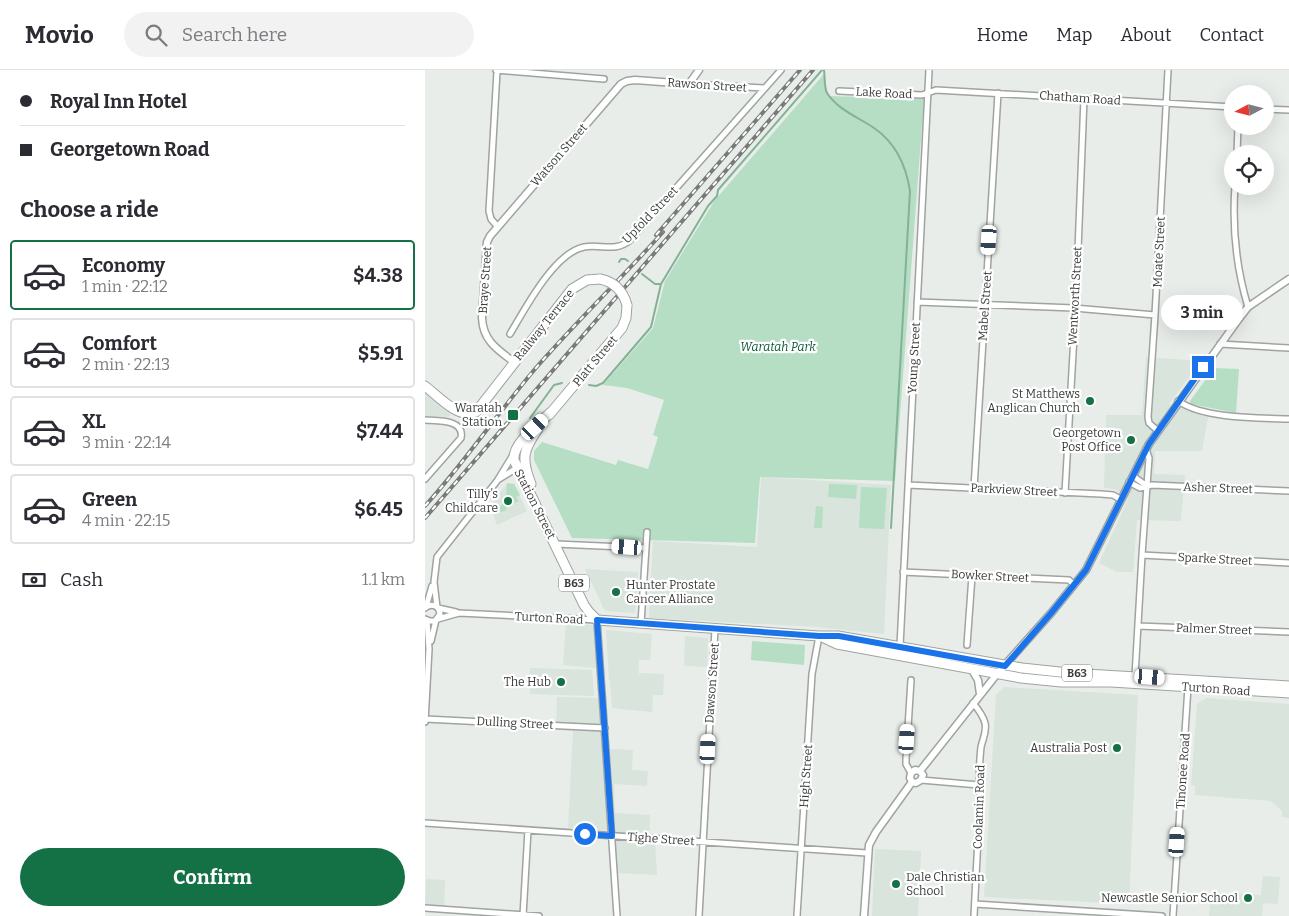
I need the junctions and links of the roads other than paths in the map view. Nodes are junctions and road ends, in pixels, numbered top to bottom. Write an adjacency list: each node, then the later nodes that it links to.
1 (496, 70): 7 (street); 20 (street)
2 (600, 70): 7 (street)
3 (699, 70): 9 (street)
4 (781, 70): 10 (street, Upfold Street)
5 (929, 70): 12 (street, Young Street)
6 (1168, 70): 15 (street, Moate Street)
7 (507, 71)
8 (621, 84): 9 (street, Rawson Street); 20 (street, Watson Street)
9 (689, 84): 10 (street, Rawson Street)
10 (765, 88): 28 (street, Upfold Street)
11 (839, 91): 12 (street, Lake Road)
12 (928, 93): 13 (street, Chatham Road); 22 (street, Young Street)
13 (998, 93): 14 (street, Chatham Road); 23 (street, Mabel Street)
14 (1083, 98): 15 (street, Chatham Road); 26 (street, Wentworth Street)
15 (1166, 103): 16 (street, Chatham Road); 27 (street, Moate Street)
16 (1224, 106)
17 (1274, 109): 18 (street)
18 (1289, 110)
19 (1235, 195): 25 (street)
20 (498, 226): 31 (street, Braye Street)
21 (1289, 279): 25 (street)
22 (917, 302): 23 (street); 45 (street, Young Street)
23 (985, 304): 26 (street); 47 (street, Mabel Street)
24 (627, 305): 31 (main road, Railway Terrace / B63, bridge); 37 (main road, Platt Street / B63)
25 (1248, 307): 29 (street)
26 (1075, 308): 27 (street); 49 (street, Wentworth Street)
27 (1155, 315): 36 (street, Moate Street)
28 (510, 334)
29 (1220, 344): 30 (street); 33 (street)
30 (1289, 348)
31 (514, 362): 32 (main road, Railway Terrace / B63)
32 (425, 386)
33 (1178, 401): 34 (street); 36 (street)
34 (1289, 419)
35 (425, 420): 42 (street)
36 (1157, 431): 38 (street)
37 (528, 440): 39 (main road, Station Street / B63); 40 (main road); 52 (main road, Station Street / B63)
38 (1146, 449): 41 (street); 46 (street)
39 (513, 455): 40 (main road, Station Street / B63); 43 (street)
40 (517, 468): 43 (street); 52 (main road, Station Street / B63)
41 (1133, 476): 44 (street); 46 (street)
42 (425, 479)
43 (497, 481): 58 (street)
44 (1129, 482): 46 (street); 50 (street)
45 (908, 485): 47 (street, Parkview Street); 56 (street, Young Street)
46 (1147, 486): 48 (street, Asher Street); 54 (street)
47 (974, 488): 49 (street, Parkview Street)
48 (1289, 491)
49 (1065, 493): 50 (street, Parkview Street)
50 (1120, 499): 59 (street)
51 (647, 532): 53 (street)
52 (556, 544): 53 (street); 65 (main road, Station Street / B63)
53 (646, 548): 66 (street)
54 (1141, 555): 55 (street, Sparke Street); 67 (street)
55 (1289, 563)
56 (903, 572): 57 (street, Bowker Street); 73 (street, Young Street)
57 (972, 576): 59 (street, Bowker Street); 72 (street)
58 (434, 578): 60 (street); 61 (street)
59 (1074, 585): 75 (street)
60 (425, 608): 61 (street, Turton Road)
61 (437, 608): 62 (street, Turton Road); 64 (street)
62 (459, 613): 64 (street, Turton Road); 65 (street, Turton Road)
63 (425, 619): 64 (street, Turton Road); 69 (street)
64 (437, 619): 74 (street)
65 (597, 620): 66 (main road, Turton Road / B63); 87 (street)
66 (641, 624): 68 (main road, Turton Road / B63)
67 (1138, 626): 70 (street, Palmer Street); 78 (street)
68 (715, 629): 71 (main road, Turton Road / B63); 96 (street, Dawson Street)
69 (427, 632): 74 (street)
70 (1289, 632)
71 (819, 636): 73 (main road, Turton Road / B63); 76 (main road, Turton Road / B63); 97 (street, High Street)
72 (967, 645)
73 (900, 646): 75 (main road, Turton Road / B63)
74 (429, 649): 85 (street)
75 (1005, 666): 77 (street); 78 (main road, Turton Road / B63)
76 (972, 670): 77 (main road, Turton Road / B63); 83 (street)
77 (997, 674): 81 (main road, Turton Road / B63); 83 (street)
78 (1135, 676): 80 (main road, Turton Road / B63)
79 (911, 680): 89 (street)
80 (1289, 686)
81 (1188, 687): 82 (main road, Turton Road / B63); 109 (street, Tinonee Road)
82 (1289, 693)
83 (980, 694): 84 (street)
84 (973, 703): 88 (street); 92 (street, Coolamin Road)
85 (425, 719): 86 (street); 87 (street, Dulling Street)
86 (425, 722)
87 (605, 728): 95 (street)
88 (920, 771): 89 (street); 90 (street)
89 (911, 773): 91 (street)
90 (921, 780): 91 (street); 92 (street)
91 (912, 782): 98 (street)
92 (979, 785): 99 (street, Coolamin Road)
93 (425, 823): 94 (street, Tighe Street)
94 (528, 830): 95 (street, Tighe Street); 101 (street)
95 (612, 836): 96 (street, Tighe Street); 103 (street)
96 (702, 842): 97 (street, Tighe Street); 104 (street, Dawson Street)
97 (801, 849): 98 (street, Tighe Street); 105 (street, High Street)
98 (867, 853): 106 (street)
99 (975, 904): 107 (street, Coolamin Road); 108 (street)
100 (425, 908): 101 (street)
101 (523, 915): 102 (street)
102 (539, 916)
103 (617, 916)
104 (699, 916)
105 (797, 916)
106 (864, 916)
107 (974, 916)
108 (1161, 916)
109 (1173, 916)

